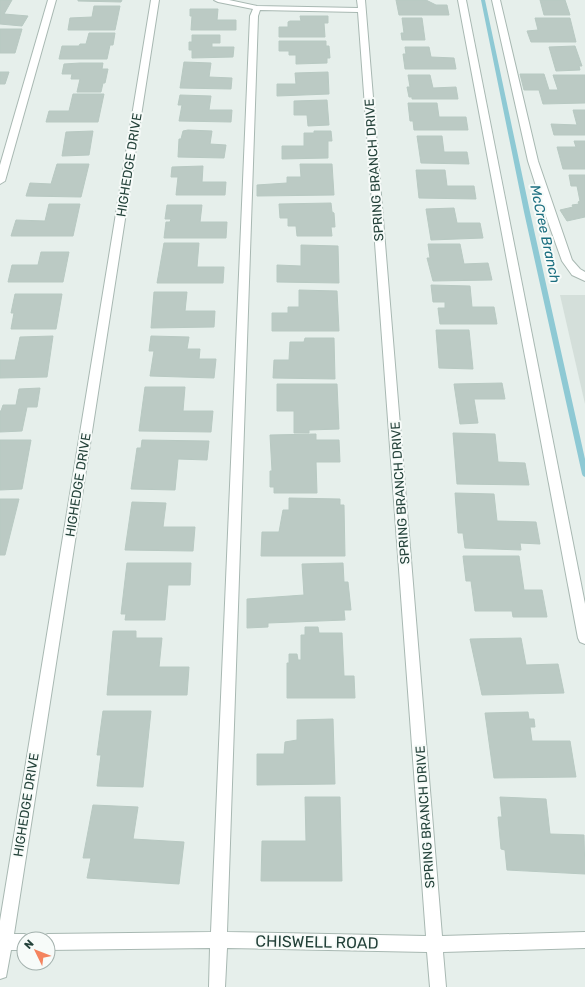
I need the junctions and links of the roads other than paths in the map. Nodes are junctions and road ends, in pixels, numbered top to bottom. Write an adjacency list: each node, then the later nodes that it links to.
1 (52, 0): 8 (street)
2 (155, 0): 13 (street, HIGHEDGE DRIVE)
3 (218, 0): 7 (street)
4 (462, 0): 10 (street)
5 (496, 0): 9 (street)
6 (361, 5): 7 (street); 16 (street, SPRING BRANCH DRIVE)
7 (257, 8): 11 (street)
8 (0, 181)
9 (585, 277)
10 (585, 638)
11 (219, 940): 15 (street, CHISWELL ROAD); 16 (street, CHISWELL ROAD); 18 (street)
12 (585, 940): 16 (street, CHISWELL ROAD)
13 (2, 942): 14 (street); 17 (street, HIGHEDGE DRIVE)
14 (16, 942)
15 (56, 942)
16 (435, 944): 19 (street, SPRING BRANCH DRIVE)
17 (0, 971)
18 (217, 987)
19 (438, 987)

